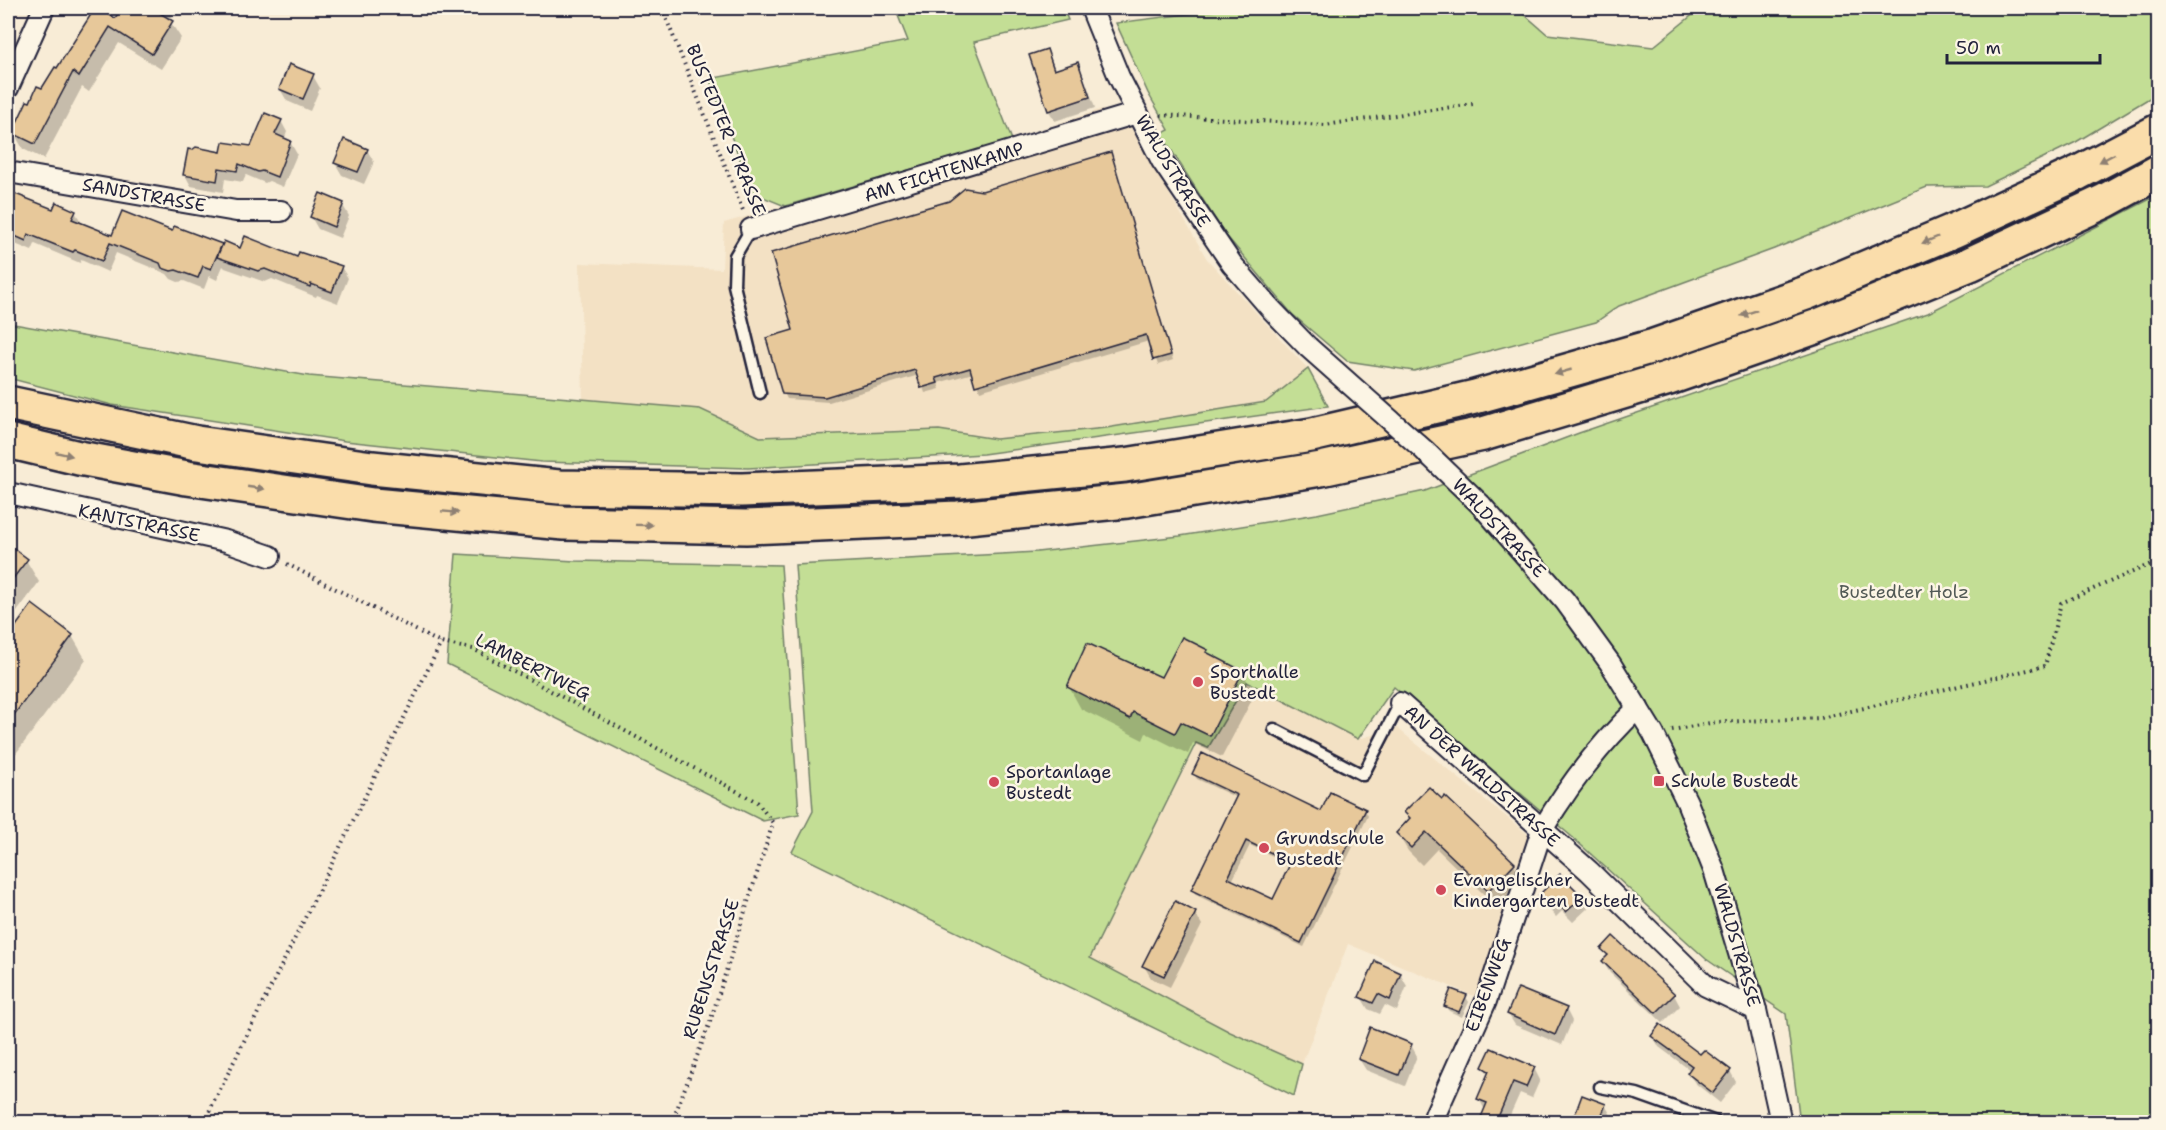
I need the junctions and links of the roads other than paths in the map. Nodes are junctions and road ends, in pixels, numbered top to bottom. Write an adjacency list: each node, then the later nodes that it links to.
1 (44, 8): 3 (street)
2 (1092, 8): 4 (street, WALDSTRASSE)
3 (8, 88)
4 (1137, 113): 9 (street, AM FICHTENKAMP); 16 (street, WALDSTRASSE, bridge)
5 (2158, 131): 11 (highway, one-way to 11)
6 (8, 172): 8 (street, SANDSTRASSE)
7 (2158, 172): 12 (highway, one-way to 7)
8 (281, 211)
9 (751, 229): 10 (lane)
10 (760, 393)
11 (8, 403)
12 (8, 441)
13 (8, 494): 14 (street, KANTSTRASSE)
14 (270, 556)
15 (1400, 703): 17 (lane); 18 (street, AN DER WALDSTRASSE)
16 (1638, 708): 18 (street, EIBENWEG); 19 (street, WALDSTRASSE)
17 (1274, 729)
18 (1542, 830): 19 (street, AN DER WALDSTRASSE); 21 (street, EIBENWEG)
19 (1756, 1010): 23 (street, WALDSTRASSE)
20 (1600, 1087): 22 (lane)
21 (1435, 1115)
22 (1716, 1122)
23 (1781, 1122)

